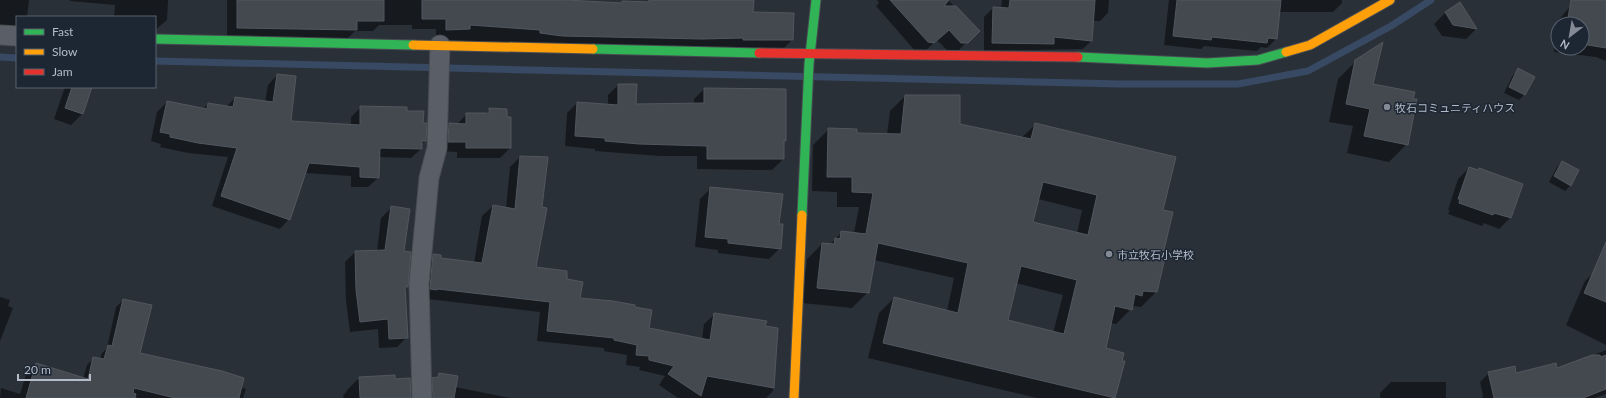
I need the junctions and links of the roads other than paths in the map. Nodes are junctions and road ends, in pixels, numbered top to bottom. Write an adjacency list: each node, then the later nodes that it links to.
1 (816, 0): 6 (street)
2 (1390, 0): 6 (street)
3 (0, 35): 4 (street)
4 (16, 36)
5 (156, 39): 7 (street)
6 (810, 54): 7 (street); 9 (street)
7 (440, 60): 8 (street)
8 (422, 398)
9 (794, 398)

